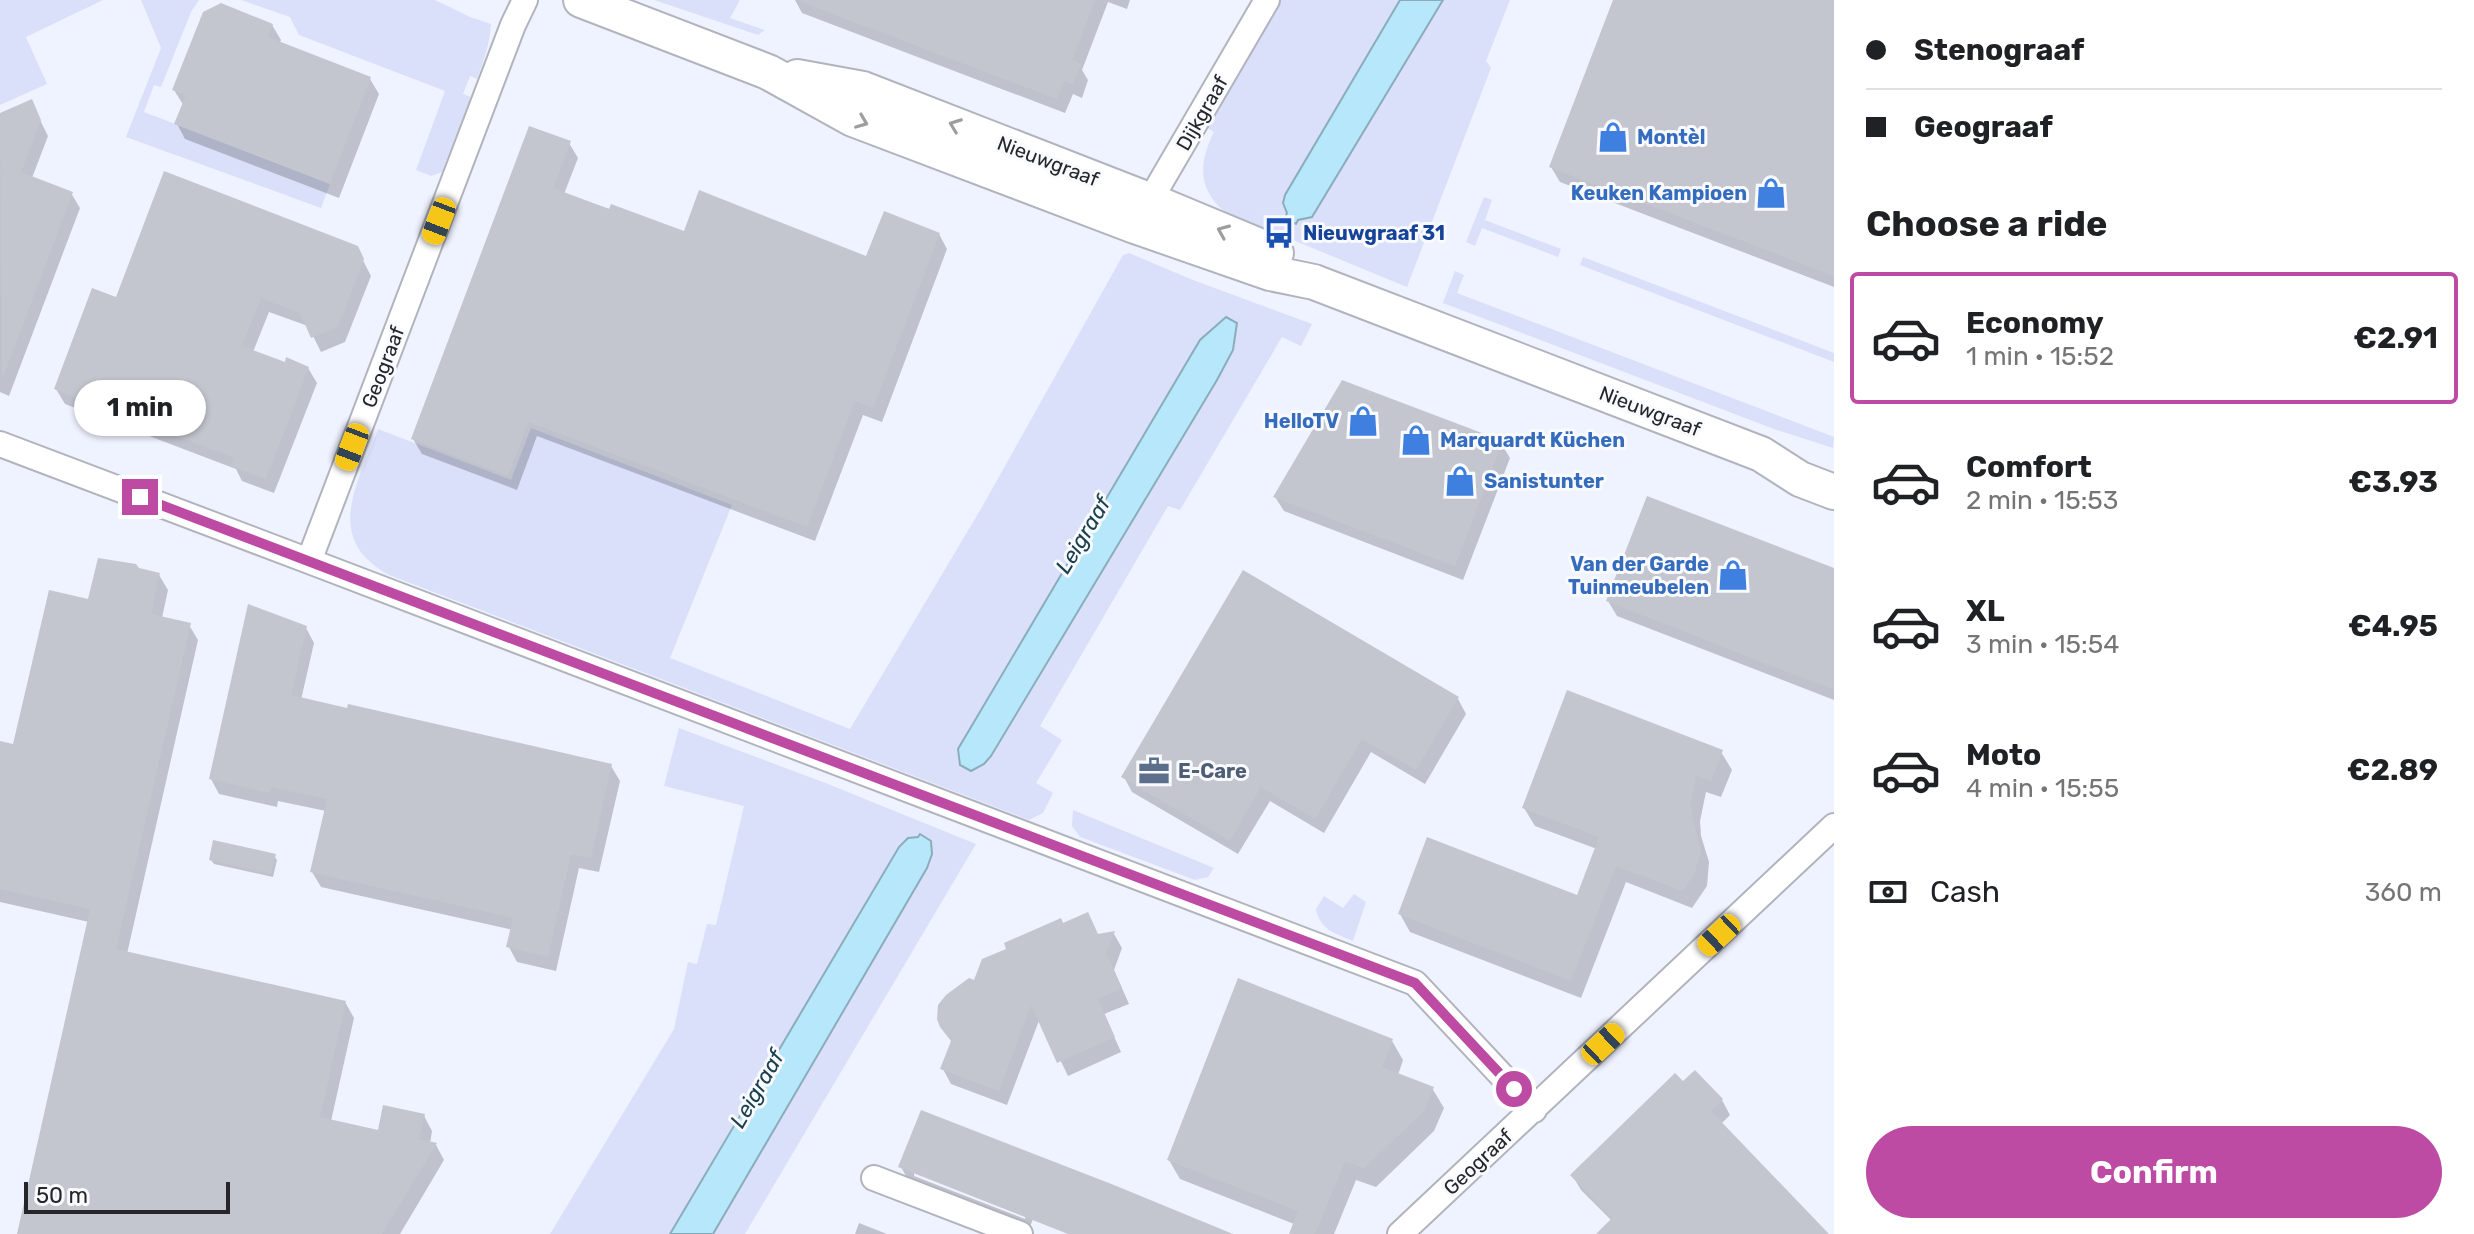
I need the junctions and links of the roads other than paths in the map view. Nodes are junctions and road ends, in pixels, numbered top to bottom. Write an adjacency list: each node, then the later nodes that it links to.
1 (525, 0): 9 (street, Geograaf)
2 (581, 0): 4 (street, Nieuwgraaf)
3 (1267, 0): 4 (street, Dijkgraaf)
4 (1143, 213): 6 (street, Nieuwgraaf)
5 (0, 444): 9 (street)
6 (1761, 454): 7 (street, Nieuwgraaf); 8 (street, Nieuwgraaf)
7 (1834, 467)
8 (1834, 492)
9 (309, 561): 11 (street)
10 (1834, 826): 11 (street, Geograaf)
11 (1534, 1110): 14 (street, Geograaf)
12 (874, 1178): 13 (street)
13 (1020, 1234)
14 (1400, 1234)

